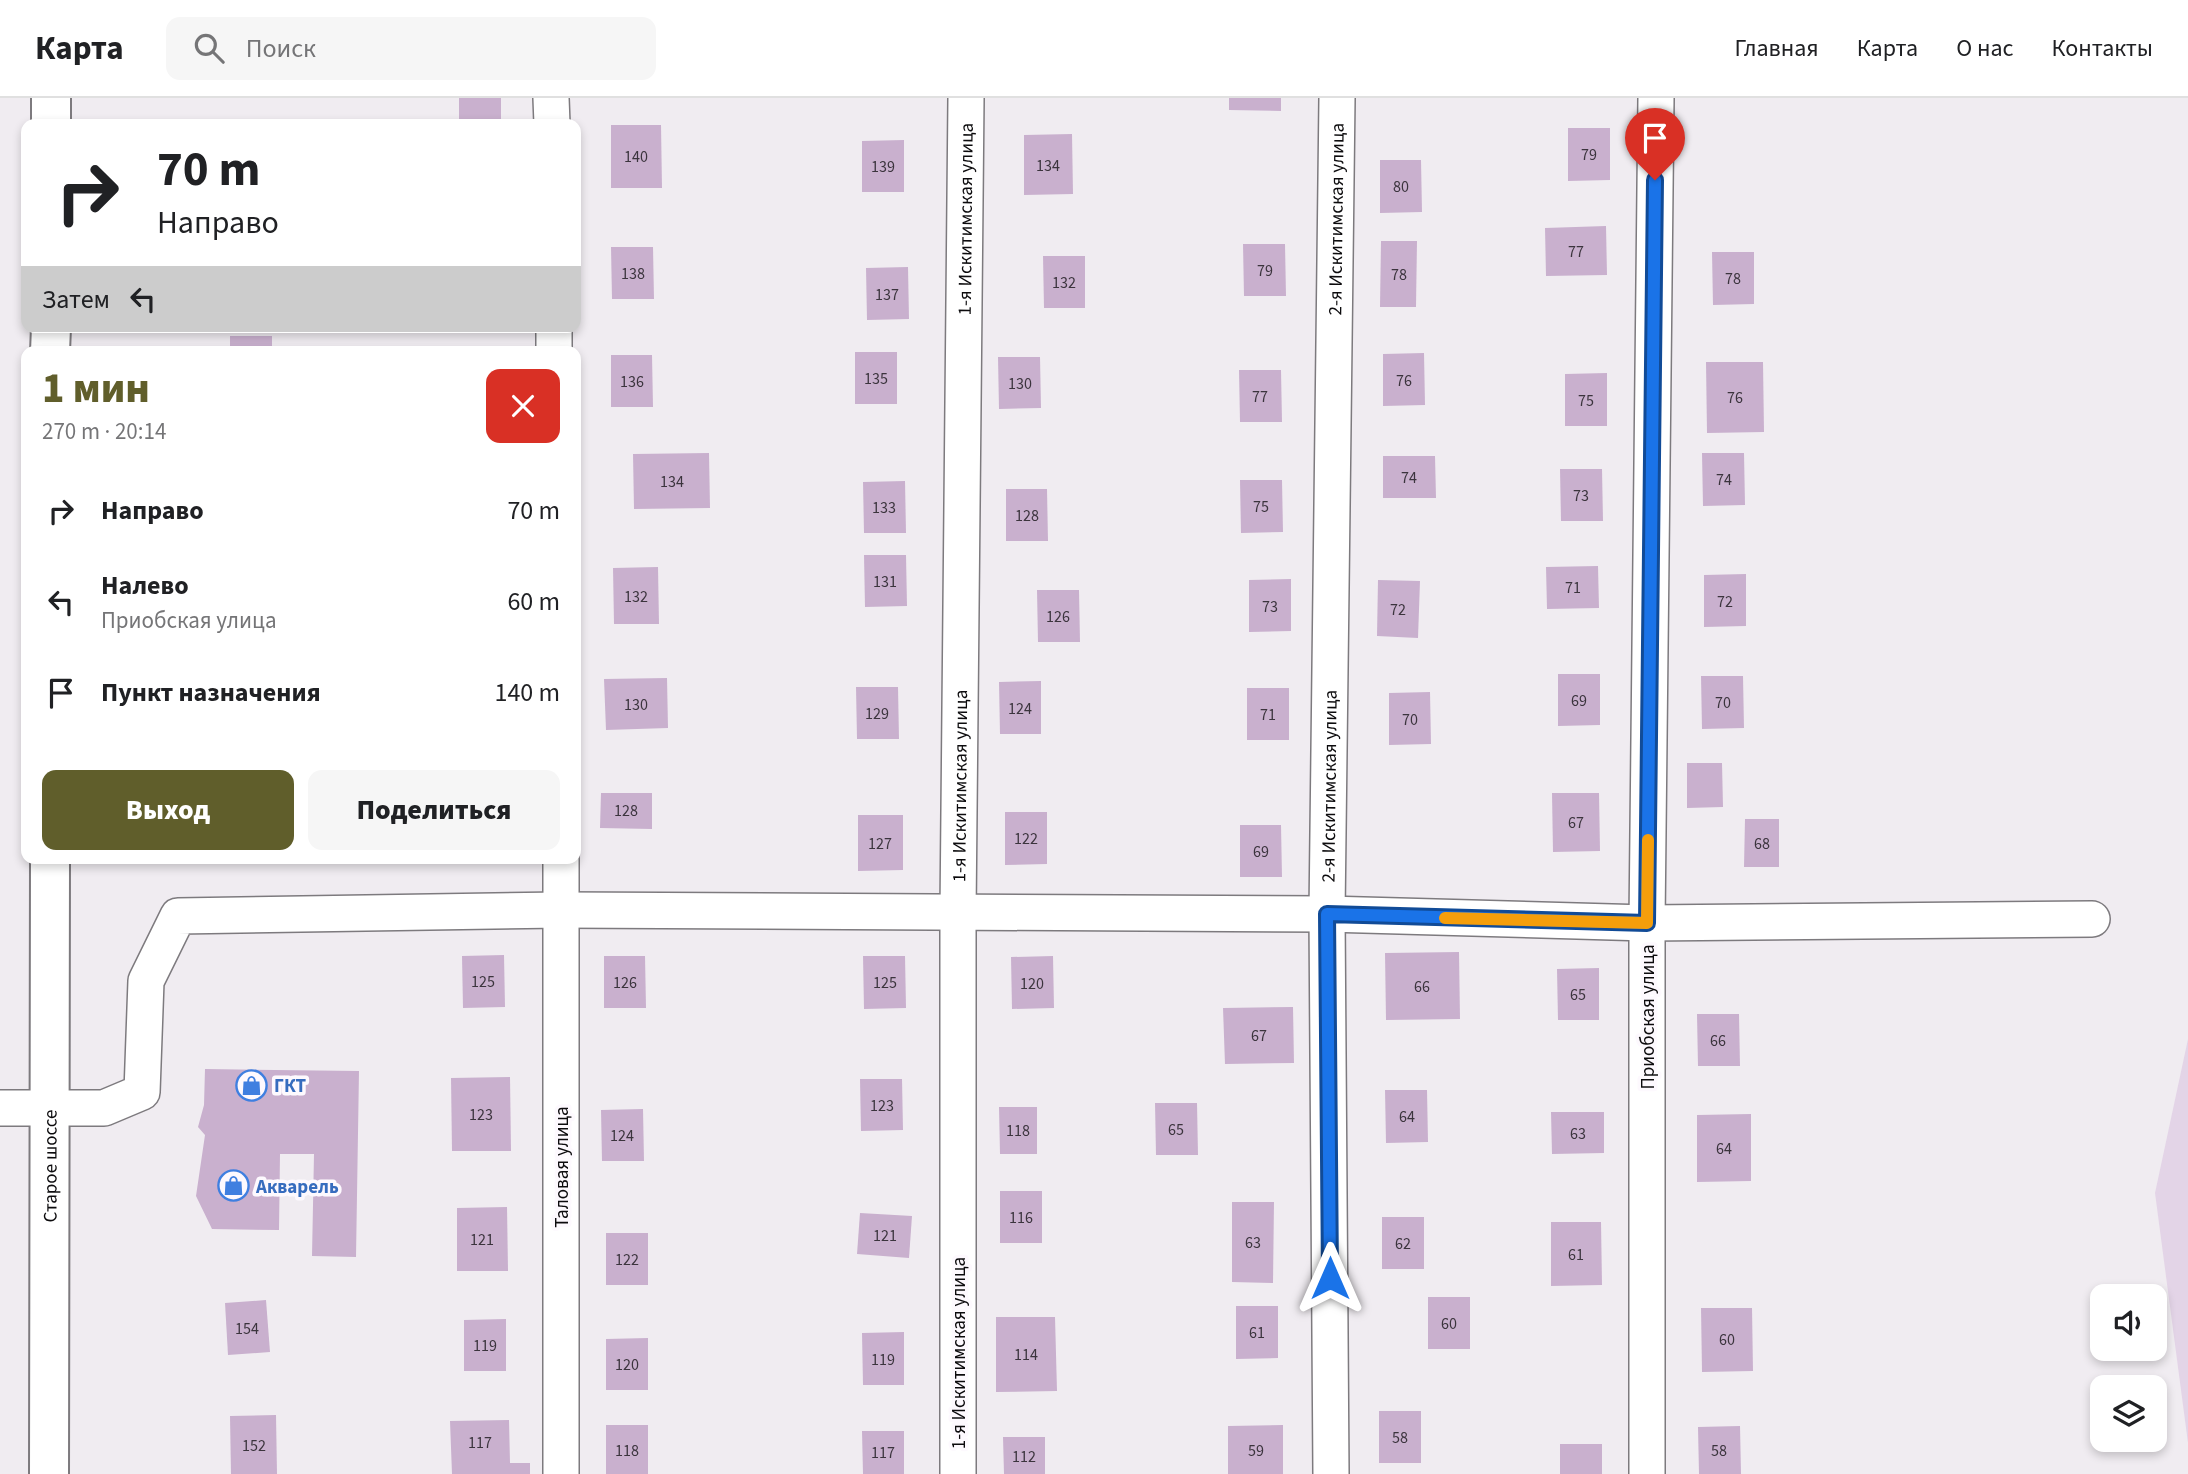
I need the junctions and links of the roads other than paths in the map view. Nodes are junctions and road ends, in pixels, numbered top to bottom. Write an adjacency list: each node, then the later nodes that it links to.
1 (51, 98): 6 (highway)
2 (551, 98): 7 (street)
3 (966, 98): 11 (street, 1-я Искитимская улица)
4 (1336, 98): 12 (street, 2-я Искитимская улица)
5 (1656, 98): 14 (street, Приобская улица)
6 (51, 119)
7 (552, 119)
8 (50, 864): 16 (highway, Старое шоссе)
9 (561, 864): 10 (street, Таловая улица)
10 (561, 910): 11 (street); 16 (street); 18 (street, Таловая улица)
11 (958, 913): 12 (street); 19 (street, 1-я Искитимская улица)
12 (1327, 914): 14 (street); 20 (street, 2-я Искитимская улица)
13 (2092, 919): 14 (street)
14 (1647, 923): 21 (street, Приобская улица)
15 (0, 1108): 16 (street)
16 (50, 1109): 17 (highway, Старое шоссе)
17 (49, 1474)
18 (561, 1474)
19 (958, 1474)
20 (1331, 1474)
21 (1647, 1474)

